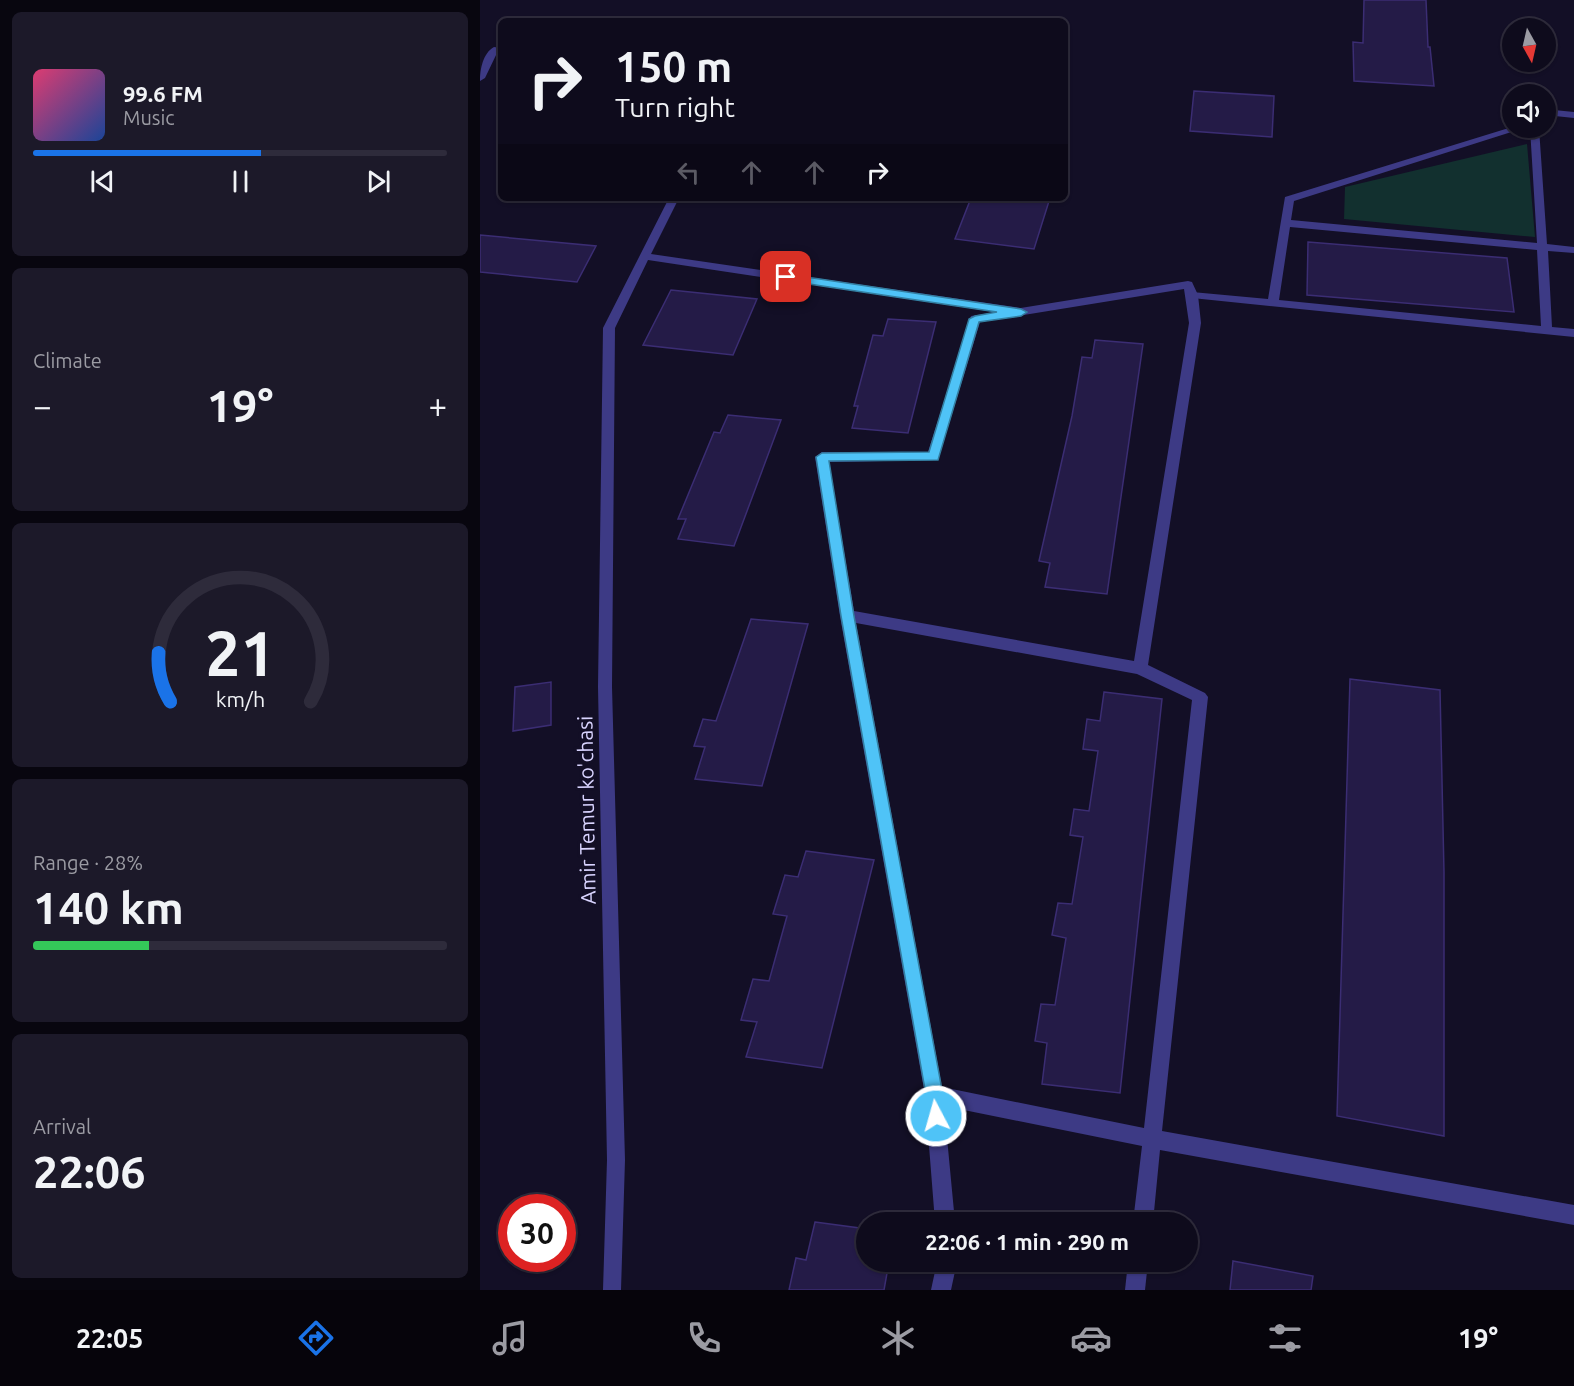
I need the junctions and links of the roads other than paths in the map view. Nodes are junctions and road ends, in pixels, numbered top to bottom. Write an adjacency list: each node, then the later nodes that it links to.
1 (498, 51): 2 (lane)
2 (480, 78)
3 (1556, 113): 4 (lane)
4 (1574, 115)
5 (1502, 133): 8 (lane)
6 (1536, 138): 9 (lane)
7 (672, 201): 11 (lane)
8 (1286, 223): 9 (lane); 13 (lane)
9 (1544, 248): 10 (lane); 15 (lane)
10 (1574, 250)
11 (645, 256): 14 (lane); 26 (lane, Amir Temur ko'chasi)
12 (1192, 295): 13 (lane); 14 (street); 18 (street)
13 (1273, 304): 15 (lane)
14 (1021, 312): 17 (street)
15 (1547, 330): 16 (lane)
16 (1574, 333)
17 (848, 616): 18 (street); 19 (street)
18 (1140, 668): 20 (street)
19 (934, 1095): 20 (street); 21 (street)
20 (1153, 1139): 22 (street); 23 (street)
21 (944, 1212)
22 (1144, 1212)
23 (1574, 1215)
24 (945, 1272): 27 (street)
25 (1137, 1272): 28 (street)
26 (612, 1290)
27 (941, 1290)
28 (1135, 1290)

